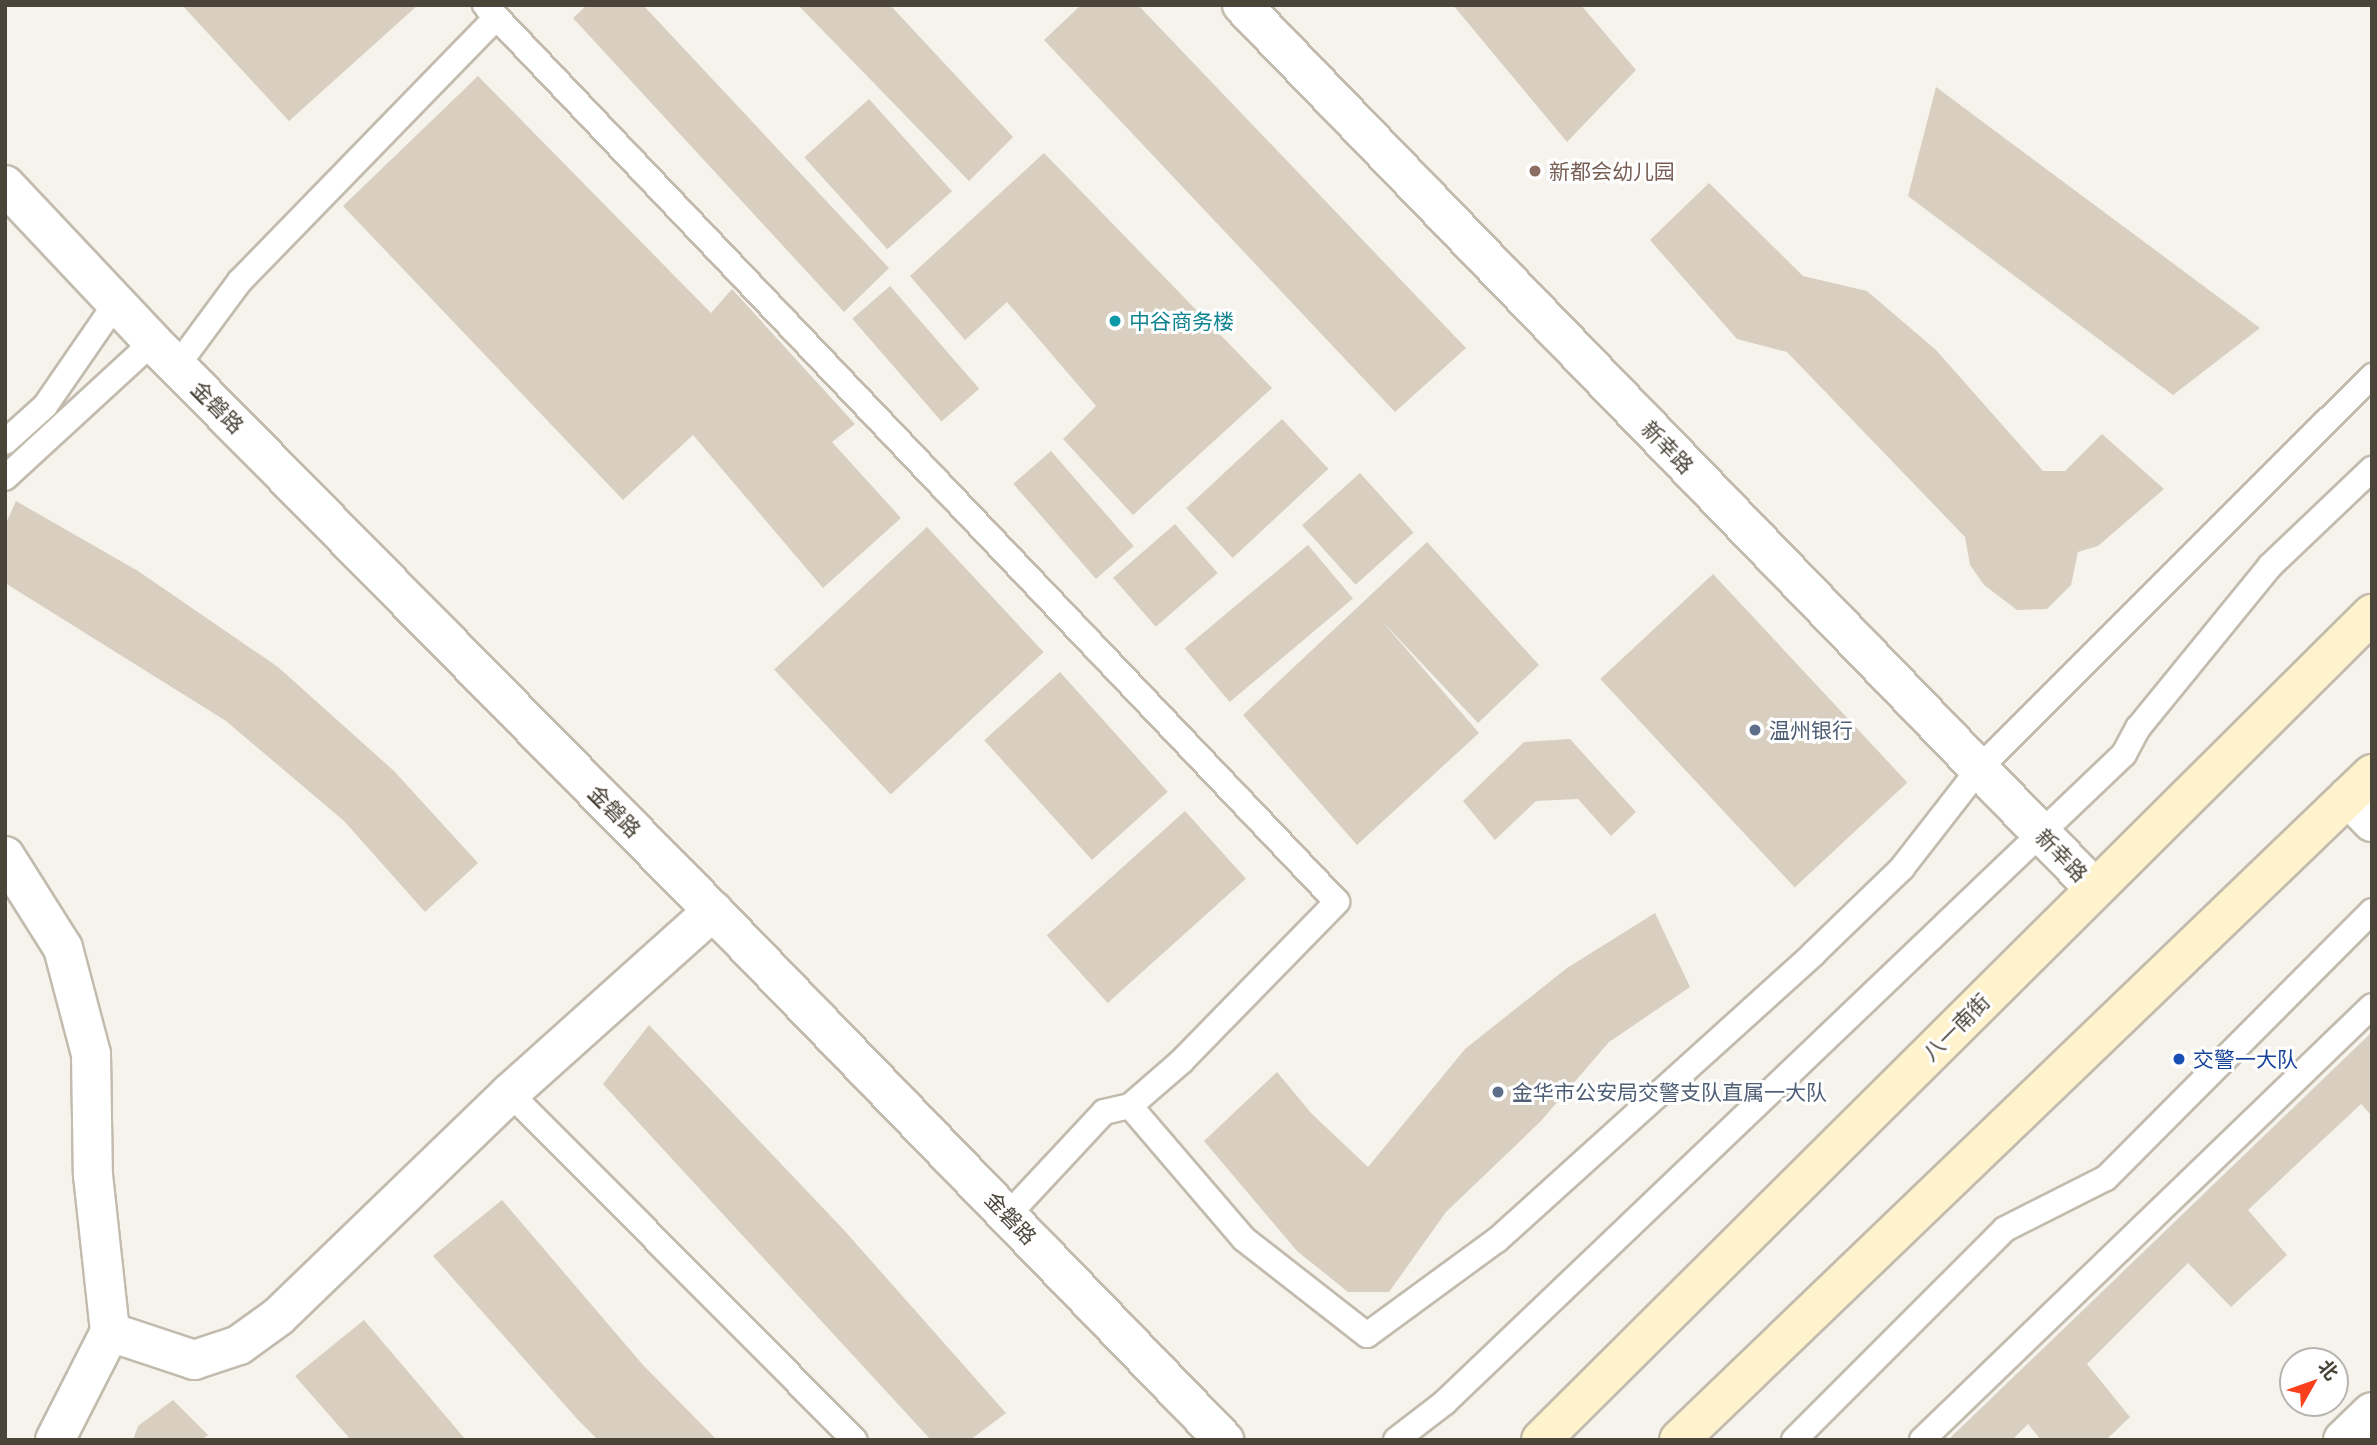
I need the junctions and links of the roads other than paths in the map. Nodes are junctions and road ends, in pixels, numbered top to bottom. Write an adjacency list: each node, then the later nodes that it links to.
1 (1242, 5): 11 (street, 新幸路)
2 (490, 12): 5 (lane); 20 (lane)
3 (5, 184): 4 (street, 金磐路)
4 (116, 303): 5 (street, 金磐路); 7 (lane)
5 (165, 354): 9 (lane); 16 (street, 金磐路)
6 (2372, 376): 11 (lane)
7 (5, 442)
8 (2372, 469): 13 (lane)
9 (5, 478)
10 (2372, 614): 15 (main road, 八一南街)
11 (1979, 769): 13 (street, 新幸路); 20 (lane)
12 (2364, 798): 29 (main road)
13 (2042, 834): 15 (street, 新幸路); 27 (lane)
14 (5, 856): 22 (street)
15 (2095, 889): 28 (main road, 八一南街)
16 (713, 911): 19 (street); 21 (street, 金磐路)
17 (2372, 912): 30 (lane)
18 (2372, 1006): 31 (lane)
19 (510, 1093): 22 (street); 25 (lane)
20 (1130, 1106): 21 (lane)
21 (1008, 1215): 26 (street, 金磐路)
22 (110, 1332): 24 (street)
23 (2372, 1412): 32 (street)
24 (55, 1440)
25 (854, 1440)
26 (1224, 1440)
27 (1396, 1440)
28 (1541, 1440)
29 (1679, 1440)
30 (1794, 1440)
31 (1922, 1440)
32 (2343, 1440)

